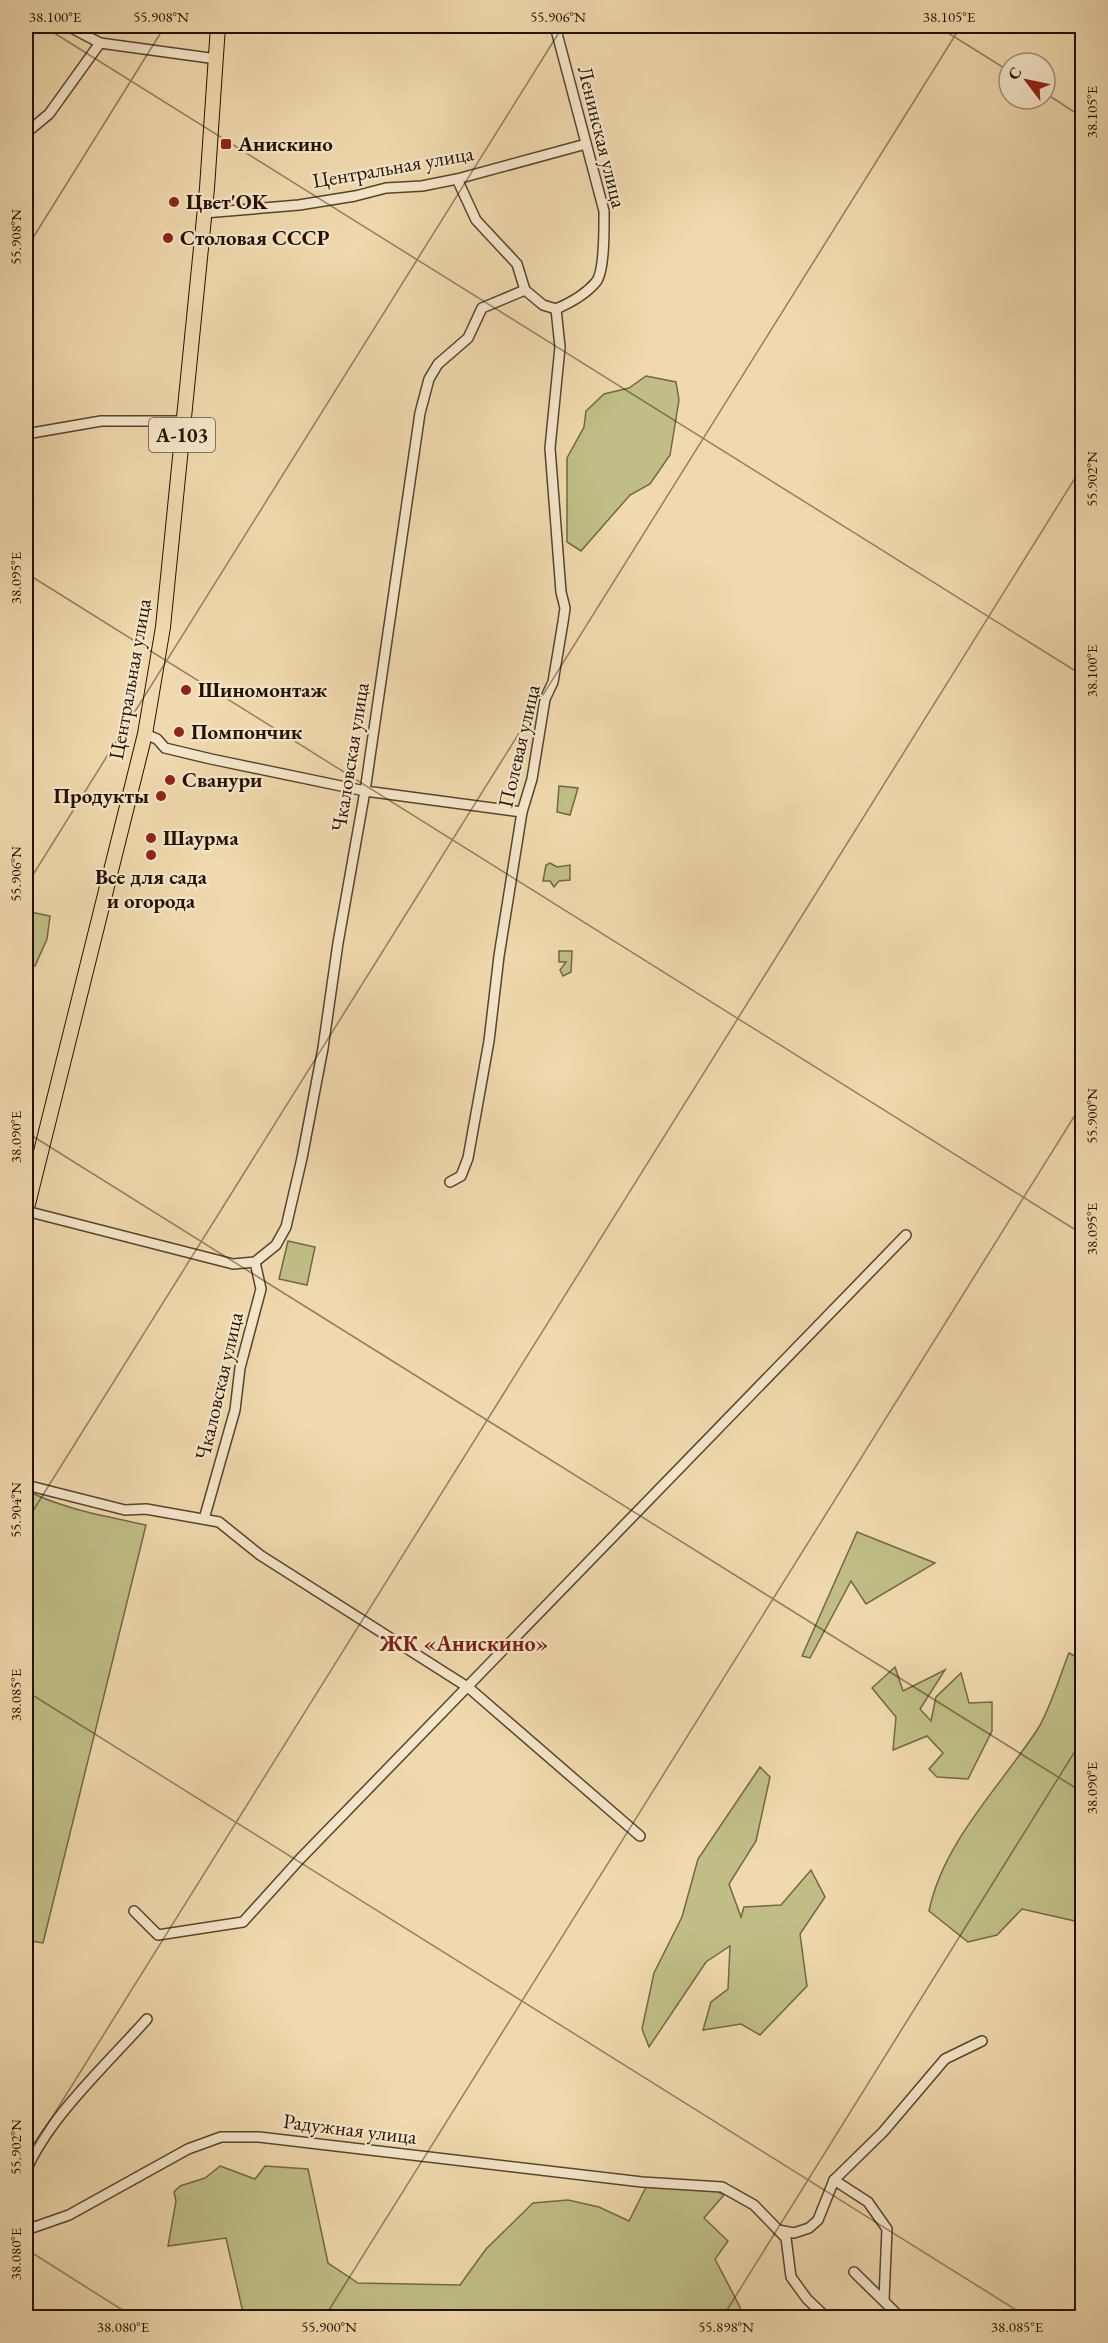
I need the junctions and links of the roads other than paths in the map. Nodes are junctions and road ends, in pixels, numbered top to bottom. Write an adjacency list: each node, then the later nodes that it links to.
1 (68, 26): 4 (street)
2 (218, 26): 5 (main road, Центральная улица / А-103)
3 (555, 26): 7 (street, Ленинская улица)
4 (100, 43): 5 (street); 6 (street)
5 (217, 60): 9 (main road, Центральная улица / А-103)
6 (26, 133)
7 (586, 144): 8 (street, Центральная улица); 11 (street, Ленинская улица)
8 (457, 179): 9 (street, Центральная улица); 10 (street)
9 (204, 213): 12 (main road, Центральная улица / А-103)
10 (525, 290): 11 (street); 15 (street, Чкаловская улица)
11 (556, 309): 16 (street, Полевая улица)
12 (183, 421): 13 (street); 14 (main road, Центральная улица / А-103)
13 (26, 434)
14 (145, 734): 15 (street); 18 (main road, Центральная улица / А-103)
15 (365, 791): 16 (street); 20 (street, Чкаловская улица)
16 (522, 812): 17 (street, Полевая улица)
17 (450, 1182)
18 (26, 1211): 20 (street)
19 (906, 1235): 23 (street)
20 (255, 1262): 22 (street, Чкаловская улица)
21 (26, 1485): 22 (street)
22 (204, 1519): 23 (street)
23 (469, 1688): 24 (street); 25 (street)
24 (640, 1836)
25 (134, 1911)
26 (147, 2019): 28 (street)
27 (982, 2041): 29 (street)
28 (26, 2171)
29 (834, 2180): 31 (street); 33 (street)
30 (26, 2230): 31 (street, Радужная улица)
31 (778, 2230): 34 (street)
32 (854, 2272): 33 (street)
33 (884, 2300): 35 (street)
34 (827, 2318)
35 (902, 2318)

